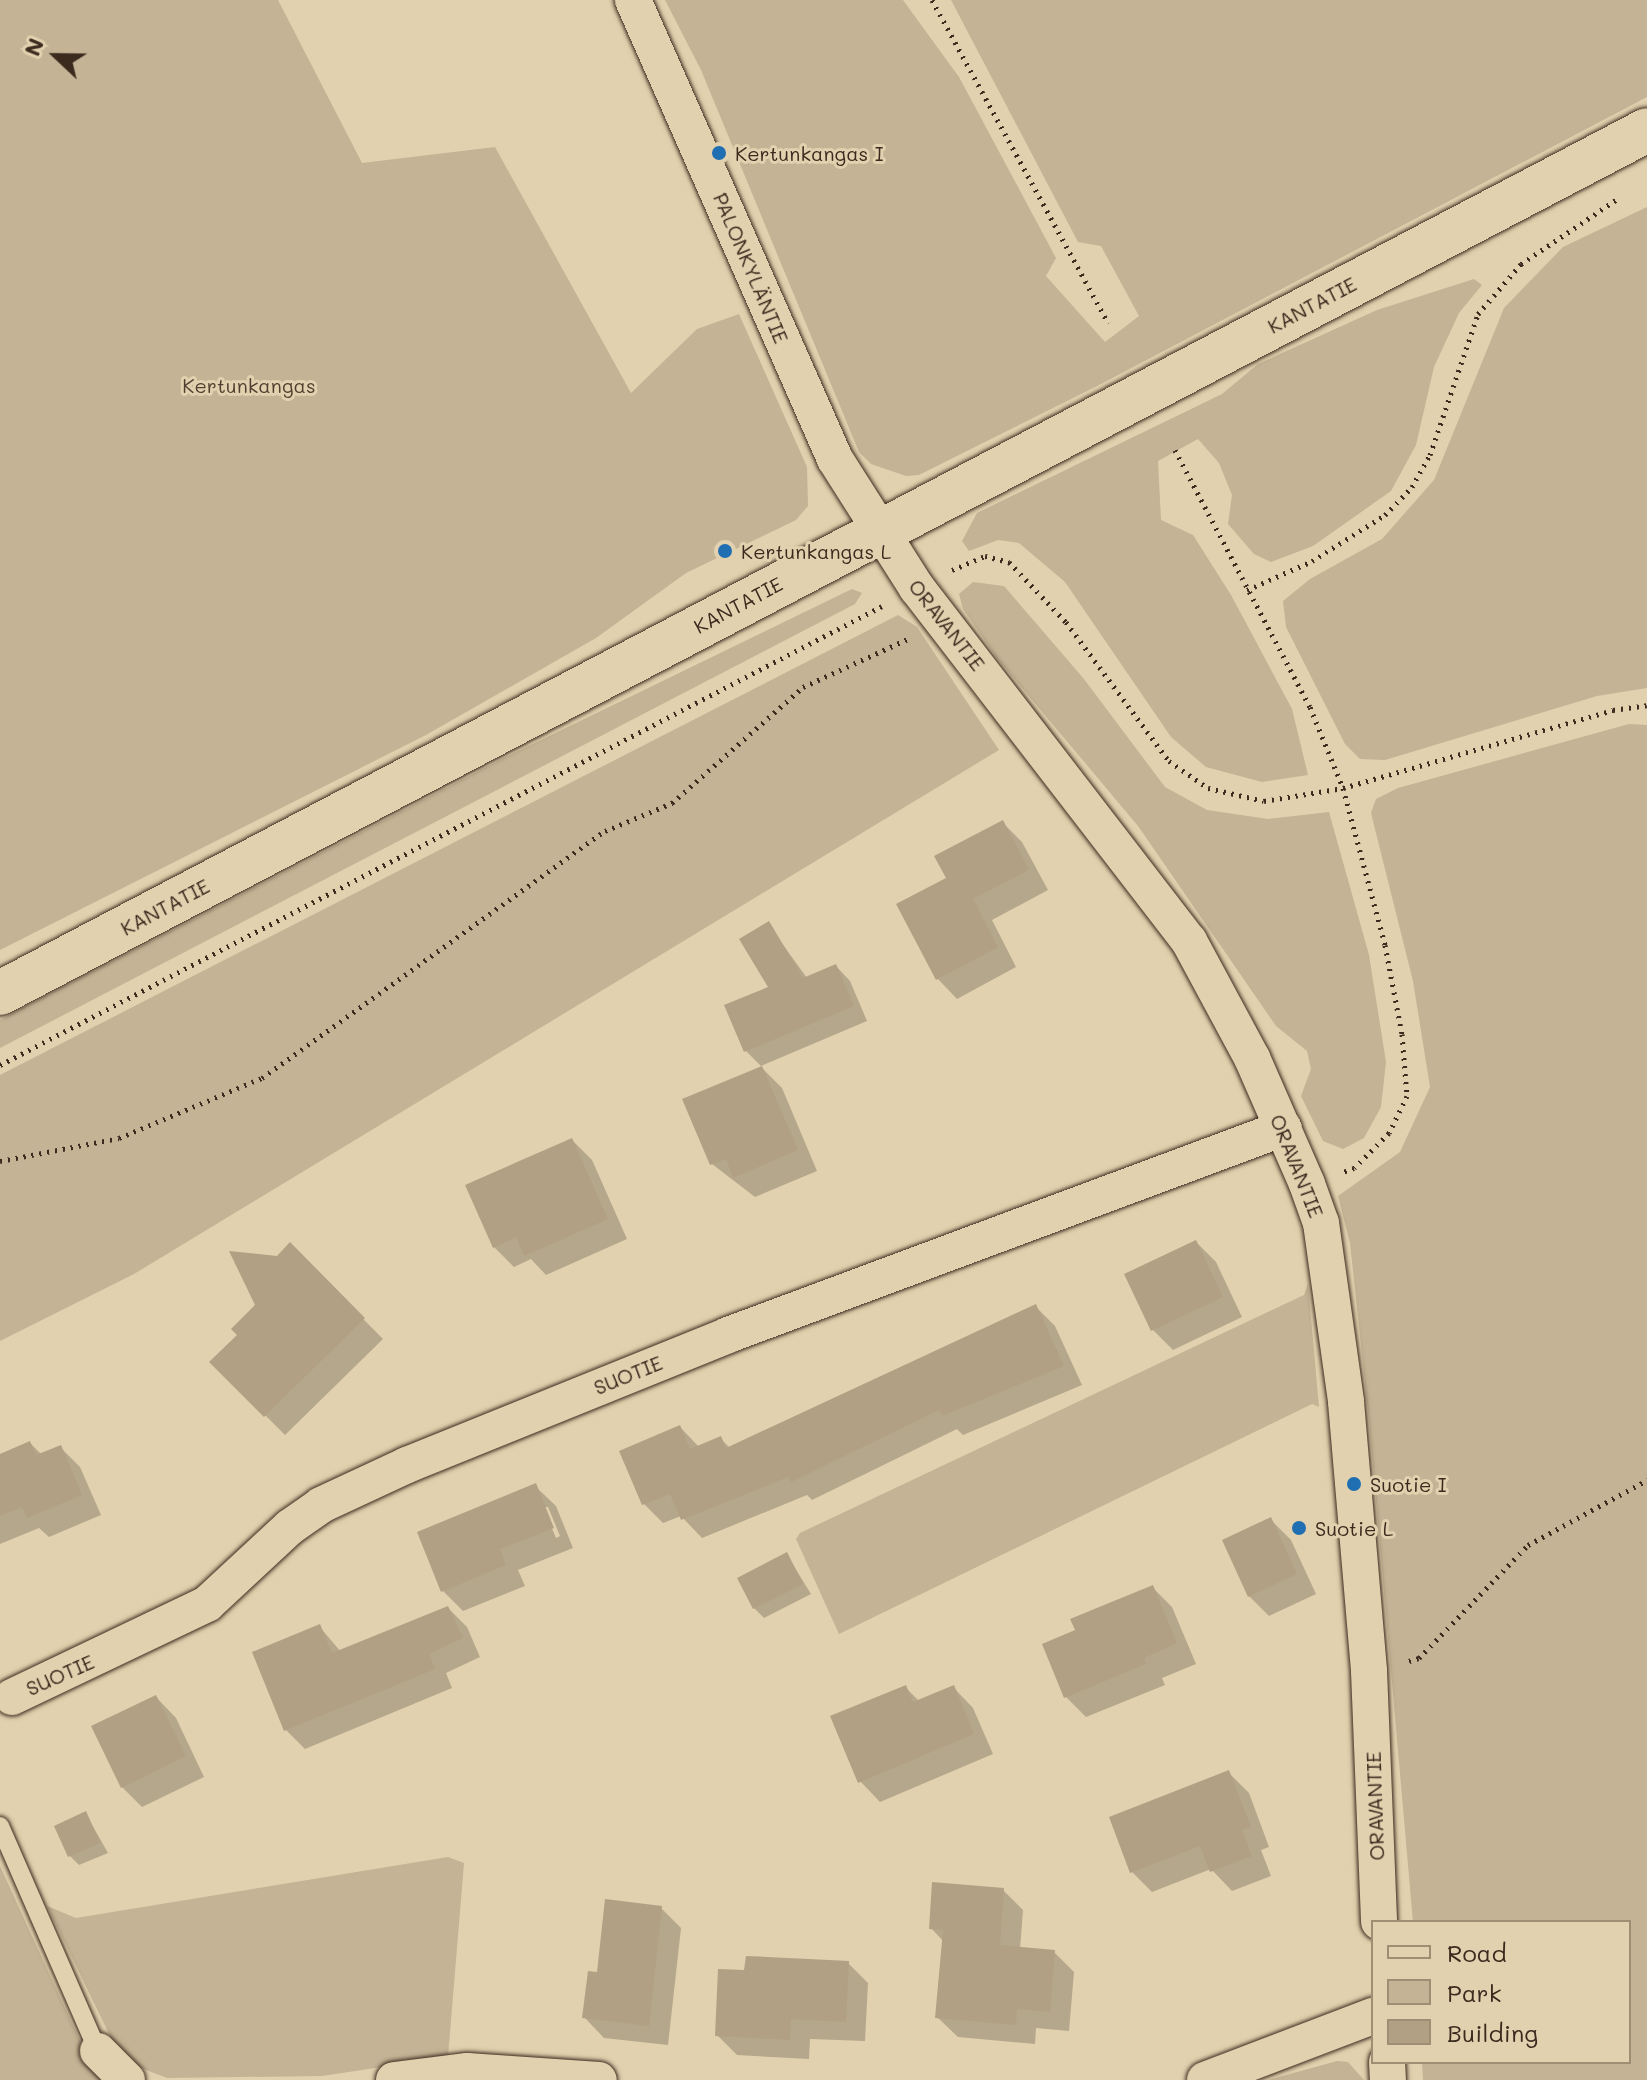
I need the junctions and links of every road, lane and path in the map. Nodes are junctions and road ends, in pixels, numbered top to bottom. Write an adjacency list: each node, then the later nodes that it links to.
1 (633, 0): 7 (street, PALONKYLÄNTIE)
2 (932, 0): 5 (path)
3 (1647, 130): 7 (main road, KANTATIE)
4 (1624, 195): 9 (path)
5 (1108, 323)
6 (1175, 450): 9 (path)
7 (879, 531): 8 (street, ORAVANTIE); 13 (main road, KANTATIE)
8 (917, 588): 10 (street, ORAVANTIE); 12 (path); 14 (path)
9 (1247, 590): 12 (path)
10 (945, 622): 15 (street, ORAVANTIE); 16 (path)
11 (1647, 705): 12 (path)
12 (1343, 788): 17 (path)
13 (0, 993)
14 (0, 1065)
15 (1284, 1128): 17 (street, ORAVANTIE); 20 (street, SUOTIE)
16 (0, 1161)
17 (1307, 1184): 19 (street, ORAVANTIE)
18 (1647, 1480): 19 (path)
19 (1369, 1671): 22 (street, ORAVANTIE)
20 (6, 1702)
21 (0, 1826): 24 (lane)
22 (1379, 1920)
23 (1371, 2017): 28 (street)
24 (98, 2051): 25 (street)
25 (127, 2080)
26 (394, 2080): 27 (street)
27 (599, 2080)
28 (1205, 2080)

